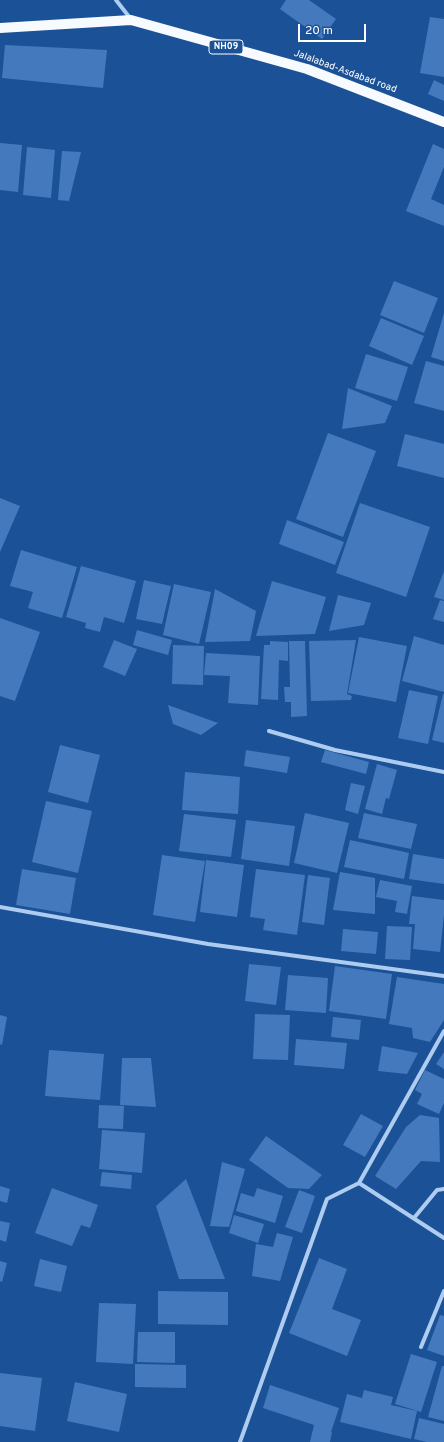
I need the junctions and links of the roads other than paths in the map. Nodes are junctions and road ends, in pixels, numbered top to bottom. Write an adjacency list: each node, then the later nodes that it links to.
1 (116, 0): 2 (street)
2 (131, 20): 3 (main road, Jalalabad-Asdabad road / NH09); 4 (main road, Jalalabad-Asdabad road / NH09)
3 (0, 28)
4 (444, 122)
5 (269, 731): 6 (street)
6 (444, 772)
7 (0, 907): 8 (street)
8 (444, 976)
9 (444, 1031): 10 (street)
10 (359, 1183): 12 (street); 16 (street)
11 (444, 1189): 12 (street)
12 (414, 1218): 13 (street)
13 (444, 1238)
14 (444, 1291): 15 (street)
15 (420, 1347)
16 (240, 1442)

